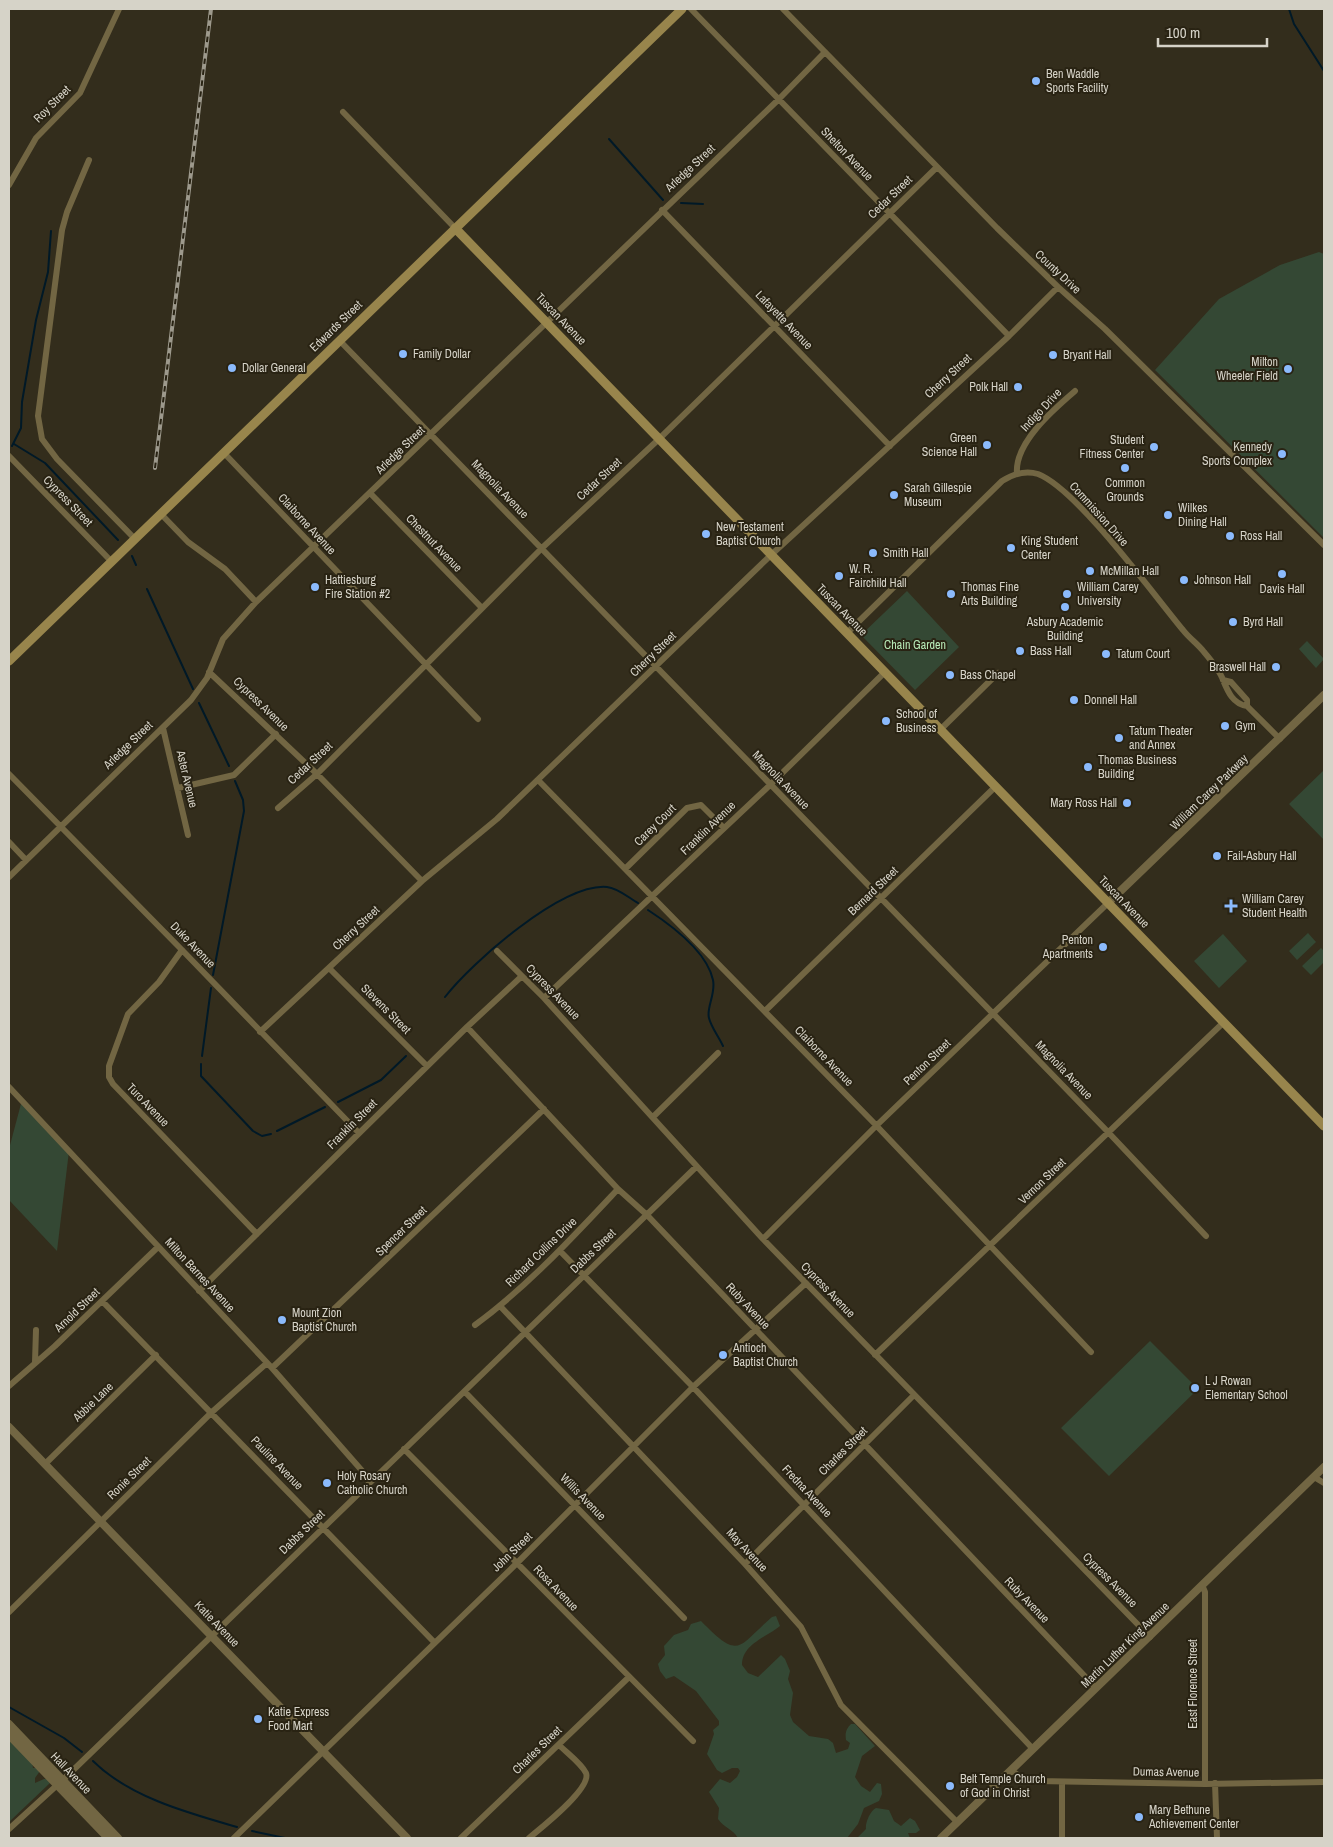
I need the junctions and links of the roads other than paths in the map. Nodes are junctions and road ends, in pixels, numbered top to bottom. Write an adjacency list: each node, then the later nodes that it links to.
1 (119, 9): 10 (street, Roy Street)
2 (682, 9): 13 (main road, Edwards Street)
3 (691, 9): 6 (street, Shelton Avenue)
4 (783, 9): 5 (street, County Drive)
5 (825, 52): 6 (street, Arledge Street); 9 (street, County Drive)
6 (779, 100): 11 (street, Arledge Street); 12 (street, Shelton Avenue)
7 (343, 112): 13 (street, Tuscan Avenue)
8 (89, 160): 28 (street)
9 (937, 167): 12 (street, Cedar Street); 14 (street, County Drive)
10 (9, 185)
11 (662, 210): 15 (street, Arledge Street); 16 (street, Lafayette Avenue)
12 (889, 213): 16 (street, Cedar Street); 17 (street, Shelton Avenue)
13 (455, 228): 15 (main road, Tuscan Avenue); 18 (main road, Edwards Street)
14 (1058, 287): 17 (street, Cherry Street); 29 (street, County Drive)
15 (547, 323): 20 (street, Arledge Street); 21 (main road, Tuscan Avenue)
16 (773, 326): 21 (street, Cedar Street); 22 (street, Lafayette Avenue)
17 (1009, 336): 22 (street, Cherry Street)
18 (339, 340): 20 (street, Magnolia Avenue); 23 (main road, Edwards Street)
19 (1075, 391): 25 (street, Indigo Drive)
20 (432, 435): 26 (street, Arledge Street); 31 (street, Magnolia Avenue)
21 (659, 438): 31 (street, Cedar Street); 32 (main road, Tuscan Avenue)
22 (890, 446): 32 (street, Cherry Street)
23 (224, 453): 27 (main road, Edwards Street); 30 (street, Claiborne Avenue)
24 (9, 456): 33 (street, Cypress Street)
25 (1017, 474): 36 (street); 48 (street, Commission Drive)
26 (371, 494): 30 (street, Arledge Street); 35 (street, Chestnut Avenue)
27 (161, 514): 28 (main road, Edwards Street); 34 (street)
28 (135, 539): 33 (main road, Edwards Street)
29 (1324, 545)
30 (314, 548): 34 (street, Arledge Street); 38 (street, Claiborne Avenue)
31 (542, 548): 35 (street, Cedar Street); 39 (street, Magnolia Avenue)
32 (771, 555): 36 (main road, Tuscan Avenue); 39 (street, Cherry Street)
33 (111, 561): 37 (main road, Edwards Street)
34 (256, 602): 40 (street, Arledge Street)
35 (482, 608): 38 (street, Cedar Street)
36 (847, 633): 41 (main road, Tuscan Avenue)
37 (9, 660)
38 (424, 666): 44 (street, Claiborne Avenue); 50 (street, Cedar Street)
39 (656, 668): 51 (street, Cherry Street); 52 (street, Magnolia Avenue)
40 (209, 672): 45 (street, Arledge Street); 47 (street, Cypress Avenue)
41 (885, 672): 46 (main road, Tuscan Avenue); 52 (street, Franklin Avenue)
42 (998, 673): 46 (street)
43 (1324, 695): 48 (street, William Carey Parkway)
44 (478, 719)
45 (163, 728): 54 (street, Aster Avenue); 56 (street, Arledge Street)
46 (940, 730): 53 (main road, Tuscan Avenue)
47 (276, 734): 50 (street, Cypress Avenue); 54 (street)
48 (1280, 739): 66 (street, William Carey Parkway)
49 (9, 774): 56 (street, Duke Avenue)
50 (317, 774): 55 (street, Cedar Street); 63 (street, Cypress Avenue)
51 (538, 780): 61 (street, Claiborne Avenue); 63 (street, Cherry Street)
52 (770, 785): 57 (street, Franklin Avenue); 65 (street, Magnolia Avenue)
53 (995, 787): 65 (street, Bernard Street); 66 (main road, Tuscan Avenue)
54 (178, 788): 58 (street, Aster Avenue)
55 (278, 808)
56 (60, 827): 60 (street, Arledge Street); 67 (street, Duke Avenue)
57 (724, 828): 61 (street, Carey Court); 64 (street, Franklin Avenue)
58 (188, 835)
59 (9, 842): 60 (street)
60 (26, 860): 62 (street, Arledge Street)
61 (625, 869): 64 (street, Claiborne Avenue)
62 (9, 877)
63 (422, 881): 69 (street, Cherry Street)
64 (653, 897): 71 (street, Franklin Avenue); 72 (street, Claiborne Avenue)
65 (882, 898): 72 (street, Bernard Street); 73 (street, Magnolia Avenue)
66 (1108, 904): 73 (street, Penton Street); 74 (main road, Tuscan Avenue)
67 (182, 950): 76 (street, Duke Avenue); 89 (street, Turo Avenue)
68 (497, 951): 70 (street, Cypress Avenue)
69 (329, 968): 76 (street, Cherry Street); 78 (street, Stevens Street)
70 (522, 976): 71 (street, Cypress Avenue); 75 (street, Franklin Street)
71 (544, 998): 81 (street, Cypress Avenue)
72 (765, 1012): 82 (street, Claiborne Avenue)
73 (993, 1015): 82 (street, Penton Street); 84 (street, Magnolia Avenue)
74 (1224, 1022): 83 (main road, Tuscan Avenue); 84 (street, Vernon Street)
75 (467, 1026): 78 (street, Franklin Street); 80 (street, Ruby Avenue)
76 (260, 1032): 85 (street, Duke Avenue)
77 (718, 1053): 81 (street)
78 (427, 1066): 85 (street, Franklin Street)
79 (9, 1087): 93 (street, Milton Barnes Avenue)
80 (544, 1109): 87 (street, Ruby Avenue); 108 (street, Spencer Street)
81 (653, 1117): 86 (street, Cypress Avenue)
82 (876, 1126): 91 (street, Penton Street); 92 (street, Claiborne Avenue)
83 (1324, 1126)
84 (1108, 1132): 90 (street, Magnolia Avenue); 92 (street, Vernon Street)
85 (358, 1133): 89 (street, Franklin Street)
86 (696, 1167): 88 (street, Dabbs Street); 91 (street, Cypress Avenue)
87 (618, 1189): 88 (street, Ruby Avenue); 94 (street, Richard Collins Drive)
88 (647, 1215): 95 (street, Dabbs Street); 102 (street, Ruby Avenue)
89 (257, 1234): 97 (street, Franklin Street)
90 (1206, 1236)
91 (763, 1239): 96 (street, Cypress Avenue)
92 (991, 1245): 104 (street, Claiborne Avenue); 105 (street, Vernon Street)
93 (158, 1247): 97 (street, Milton Barnes Avenue); 98 (street, Arnold Street)
94 (560, 1251): 95 (street, Fredna Avenue); 99 (street, Richard Collins Drive)
95 (584, 1276): 103 (street, Dabbs Street); 110 (street, Fredna Avenue)
96 (806, 1283): 102 (street, John Street); 105 (street, Cypress Avenue)
97 (200, 1291): 108 (street, Milton Barnes Avenue)
98 (102, 1301): 106 (street, Pauline Avenue); 107 (street, Arnold Street)
99 (500, 1306): 100 (street, Richard Collins Drive); 103 (street, May Avenue)
100 (475, 1325)
101 (36, 1330): 107 (street)
102 (755, 1331): 110 (street, John Street); 116 (street, Ruby Avenue)
103 (525, 1332): 111 (street, Dabbs Street); 115 (street, May Avenue)
104 (1091, 1352)
105 (875, 1355): 112 (street, Cypress Avenue)
106 (156, 1356): 113 (street, Pauline Avenue); 118 (street, Abbie Lane)
107 (35, 1362): 109 (street, Arnold Street)
108 (270, 1365): 113 (street, Ronie Street); 121 (street, Milton Barnes Avenue)
109 (9, 1386)
110 (693, 1387): 115 (street, John Street); 124 (street, Fredna Avenue)
111 (464, 1392): 117 (street, Dabbs Street); 123 (street, Willis Avenue)
112 (914, 1395): 116 (street, Charles Street); 133 (street, Cypress Avenue)
113 (212, 1412): 125 (street, Ronie Street); 126 (street, Pauline Avenue)
114 (9, 1427): 118 (street, Katie Avenue)
115 (633, 1446): 123 (street, John Street); 128 (street, May Avenue)
116 (865, 1446): 124 (street, Charles Street); 136 (street, Ruby Avenue)
117 (404, 1450): 121 (street, Dabbs Street); 127 (street, Rosa Avenue)
118 (45, 1464): 125 (street, Katie Avenue)
119 (1324, 1467): 120 (street, Martin Luther King Avenue)
120 (1314, 1477): 122 (street); 129 (street, Martin Luther King Avenue)
121 (371, 1481): 126 (street, Dabbs Street)
122 (1324, 1483)
123 (576, 1505): 127 (street, John Street); 131 (street, Willis Avenue)
124 (804, 1505): 128 (street, Charles Street); 141 (street, Fredna Avenue)
125 (100, 1521): 130 (street, Ronie Street); 132 (street, Katie Avenue)
126 (323, 1527): 132 (street, Dabbs Street); 134 (street, Pauline Avenue)
127 (516, 1564): 134 (street, John Street); 135 (street, Rosa Avenue)
128 (744, 1564): 149 (street, May Avenue)
129 (1202, 1585): 133 (street, Martin Luther King Avenue); 148 (street, East Florence Street)
130 (9, 1612)
131 (684, 1618)
132 (212, 1636): 142 (street, Katie Avenue); 146 (street, Dabbs Street)
133 (1150, 1637): 136 (street, Martin Luther King Avenue)
134 (434, 1642): 142 (street, John Street)
135 (628, 1678): 139 (street, Rosa Avenue); 140 (street, Charles Street)
136 (1096, 1688): 141 (street, Martin Luther King Avenue)
137 (9, 1724): 146 (street, Hall Avenue)
138 (9, 1735): 146 (street, Hall Avenue)
139 (693, 1741)
140 (559, 1745): 155 (street, Charles Street); 156 (street)
141 (1033, 1749): 143 (street, Martin Luther King Avenue)
142 (323, 1751): 153 (street, John Street); 154 (street, Katie Avenue)
143 (1011, 1770): 144 (street, Dumas Avenue); 149 (street, Martin Luther King Avenue)
144 (1062, 1782): 148 (street, Dumas Avenue); 158 (street)
145 (1324, 1782): 147 (street, Dumas Avenue)
146 (60, 1783): 150 (street, Dabbs Street); 151 (street, Hall Avenue); 152 (street, Hall Avenue)
147 (1215, 1783): 148 (street, Dumas Avenue); 159 (street)
148 (1205, 1784)
149 (957, 1822): 157 (street, Martin Luther King Avenue)
150 (9, 1829)
151 (108, 1838)
152 (118, 1838)
153 (234, 1838)
154 (407, 1838)
155 (461, 1838)
156 (529, 1838)
157 (941, 1838)
158 (1062, 1838)
159 (1217, 1838)

